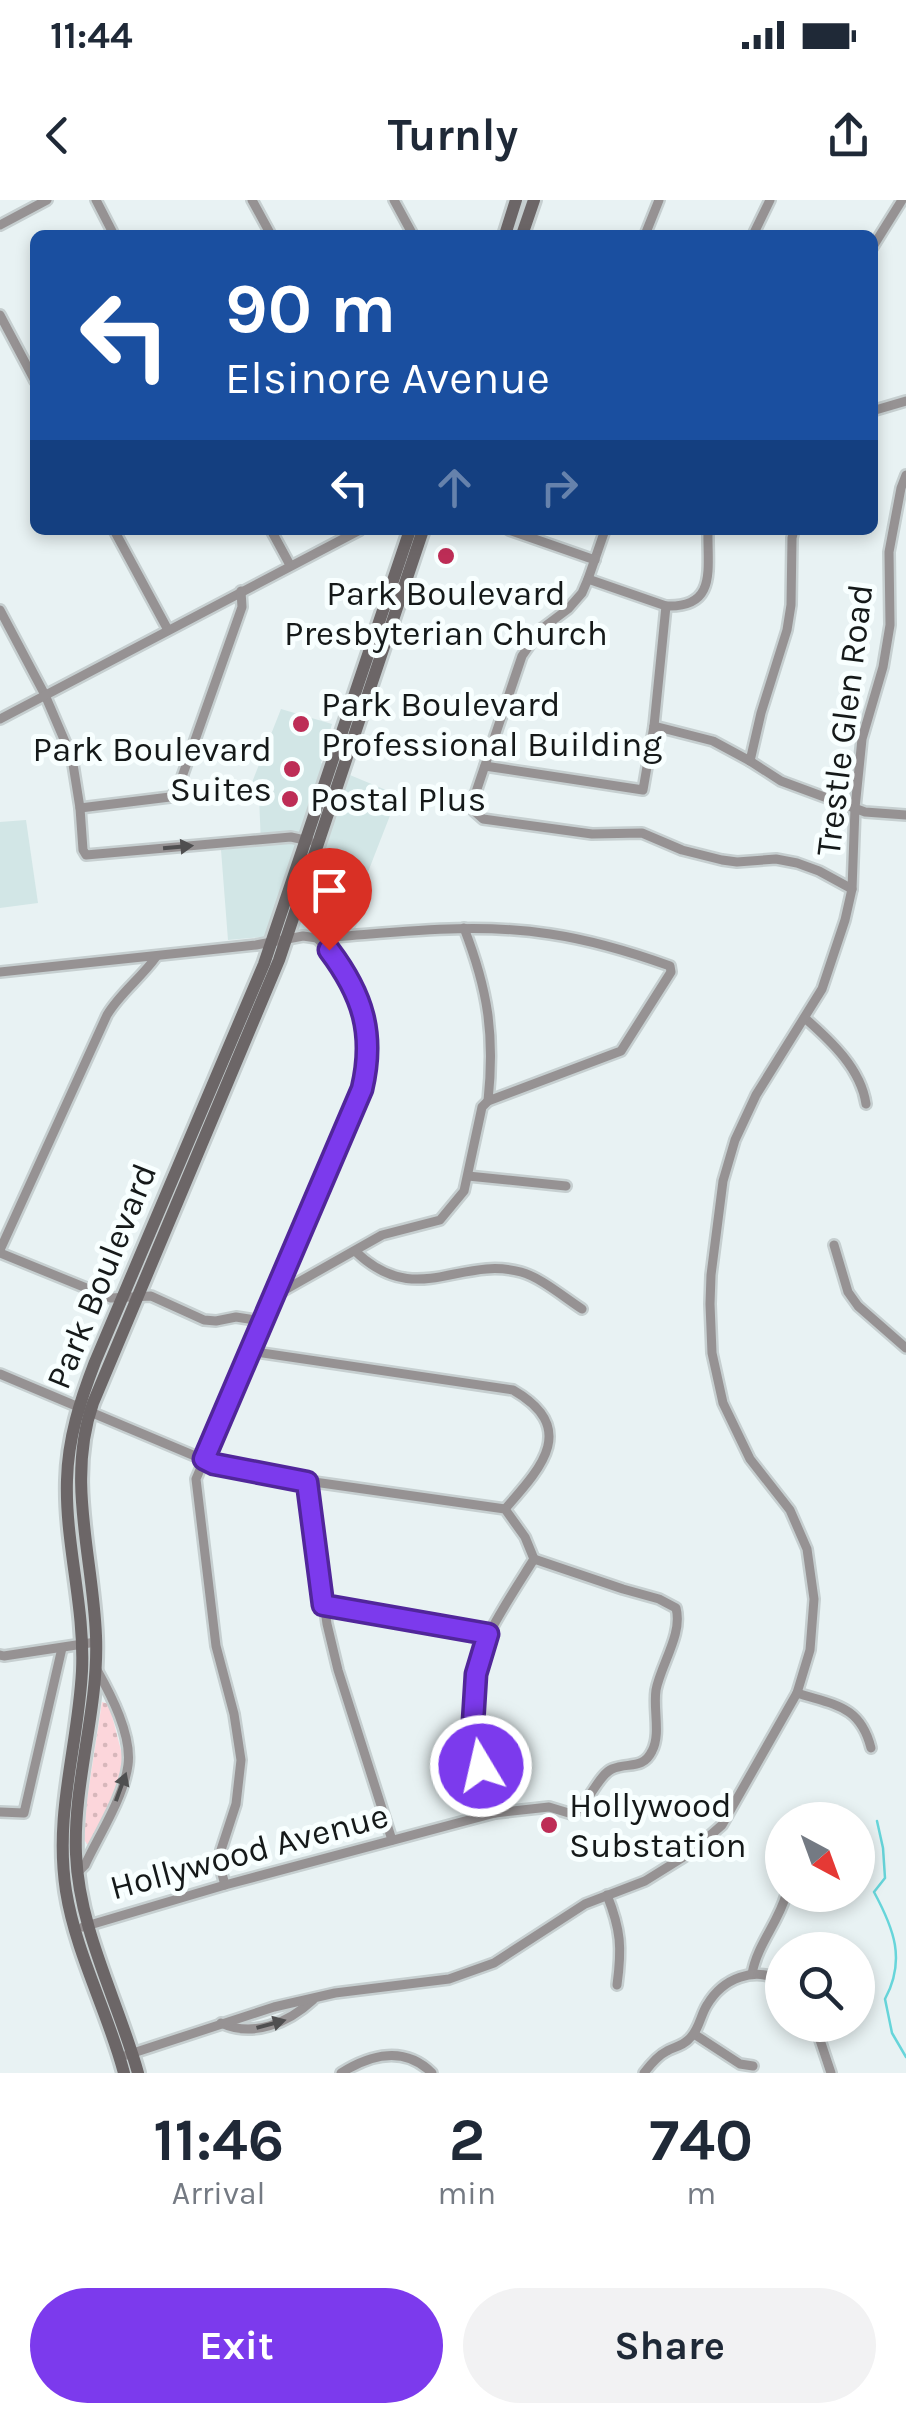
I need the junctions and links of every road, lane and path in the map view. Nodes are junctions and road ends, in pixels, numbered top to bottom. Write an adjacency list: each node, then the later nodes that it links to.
1 (48, 200): 10 (street)
2 (96, 200): 11 (street)
3 (252, 200): 12 (street)
4 (394, 200): 13 (street)
5 (516, 200): 14 (main road)
6 (534, 200): 15 (main road)
7 (659, 200): 16 (street)
8 (770, 200): 17 (street)
9 (902, 200): 18 (street)
10 (0, 226)
11 (111, 230)
12 (268, 230)
13 (410, 230)
14 (507, 230)
15 (524, 230)
16 (647, 230)
17 (756, 230)
18 (878, 238)
19 (0, 314): 20 (street)
20 (30, 371)
21 (906, 401): 22 (street)
22 (878, 409)
23 (906, 475): 46 (street, Trestle Glen Road)
24 (117, 535): 39 (street)
25 (274, 535): 34 (street)
26 (350, 535): 34 (street)
27 (408, 535): 48 (main road, Park Boulevard)
28 (421, 535): 48 (main road, Park Boulevard)
29 (522, 535): 33 (street)
30 (603, 535): 33 (street)
31 (708, 535): 37 (street)
32 (794, 535): 43 (street)
33 (595, 560): 35 (street)
34 (290, 565): 36 (street)
35 (588, 579): 37 (street); 44 (street)
36 (242, 591): 39 (street); 45 (street)
37 (666, 606): 42 (street)
38 (0, 610): 40 (street)
39 (168, 630): 40 (street)
40 (44, 695): 41 (street); 45 (street)
41 (0, 718)
42 (654, 726): 43 (street); 44 (street)
43 (750, 761): 46 (street)
44 (485, 766): 49 (street)
45 (80, 808): 48 (street, one-way to 48)
46 (855, 808): 47 (street); 49 (street, Trestle Glen Road)
47 (906, 814)
48 (311, 842): 52 (main road, Park Boulevard); 53 (main road, Park Boulevard)
49 (852, 889): 56 (street, Trestle Glen Road)
50 (464, 928): 51 (street); 57 (street); 57 (street)
51 (317, 938): 52 (street); 64 (street)
52 (286, 939): 53 (street); 65 (main road, Park Boulevard)
53 (271, 942): 54 (street); 65 (main road, Park Boulevard)
54 (156, 957): 55 (street); 63 (street)
55 (0, 972)
56 (806, 1019): 58 (street); 82 (street, Trestle Glen Road)
57 (488, 1101): 59 (street)
58 (866, 1104)
59 (468, 1176): 60 (street); 62 (street)
60 (566, 1186)
61 (834, 1246): 68 (street)
62 (355, 1251): 64 (street); 66 (street)
63 (0, 1252): 65 (street)
64 (274, 1296): 67 (street)
65 (130, 1297): 67 (street); 71 (main road, Park Boulevard)
66 (582, 1309)
67 (262, 1321): 69 (street)
68 (906, 1348)
69 (250, 1351): 72 (street); 74 (street)
70 (0, 1374): 71 (street)
71 (83, 1411): 72 (street); 78 (main road, Park Boulevard)
72 (204, 1459): 73 (street); 88 (street)
73 (307, 1482): 74 (street); 76 (street)
74 (505, 1509): 75 (street)
75 (534, 1559): 77 (street); 85 (street, Hollywood Avenue)
76 (323, 1605): 77 (street); 86 (street)
77 (488, 1634): 85 (street)
78 (89, 1643): 79 (street); 81 (main road, Park Boulevard); 91 (main road, Park Boulevard)
79 (62, 1648): 80 (street); 84 (street)
80 (0, 1655)
81 (96, 1669): 87 (main road, Park Boulevard); 87 (street, Park Boulevard, one-way to 81)
82 (798, 1693): 83 (street); 89 (street, Trestle Glen Road)
83 (870, 1748)
84 (0, 1812)
85 (496, 1813): 86 (street, Hollywood Avenue)
86 (392, 1840): 88 (street, Hollywood Avenue)
87 (78, 1874): 91 (main road, Park Boulevard)
88 (226, 1885): 91 (street, Hollywood Avenue)
89 (607, 1895): 94 (street); 95 (street, Trestle Glen Road)
90 (781, 1912): 92 (street)
91 (82, 1927): 99 (main road, Park Boulevard)
92 (752, 1974): 93 (street); 97 (street)
93 (765, 1974)
94 (617, 1985)
95 (315, 1998): 96 (street, Trestle Glen Road); 96 (street, Trestle Glen Road, one-way to 95)
96 (221, 2023): 99 (street, Trestle Glen Road)
97 (694, 2034): 100 (street); 105 (street)
98 (821, 2042): 106 (street)
99 (126, 2056): 101 (main road, Park Boulevard); 102 (main road, Park Boulevard)
100 (753, 2066)
101 (124, 2073)
102 (138, 2073)
103 (341, 2073): 104 (street)
104 (432, 2073)
105 (644, 2073)
106 (831, 2073)

